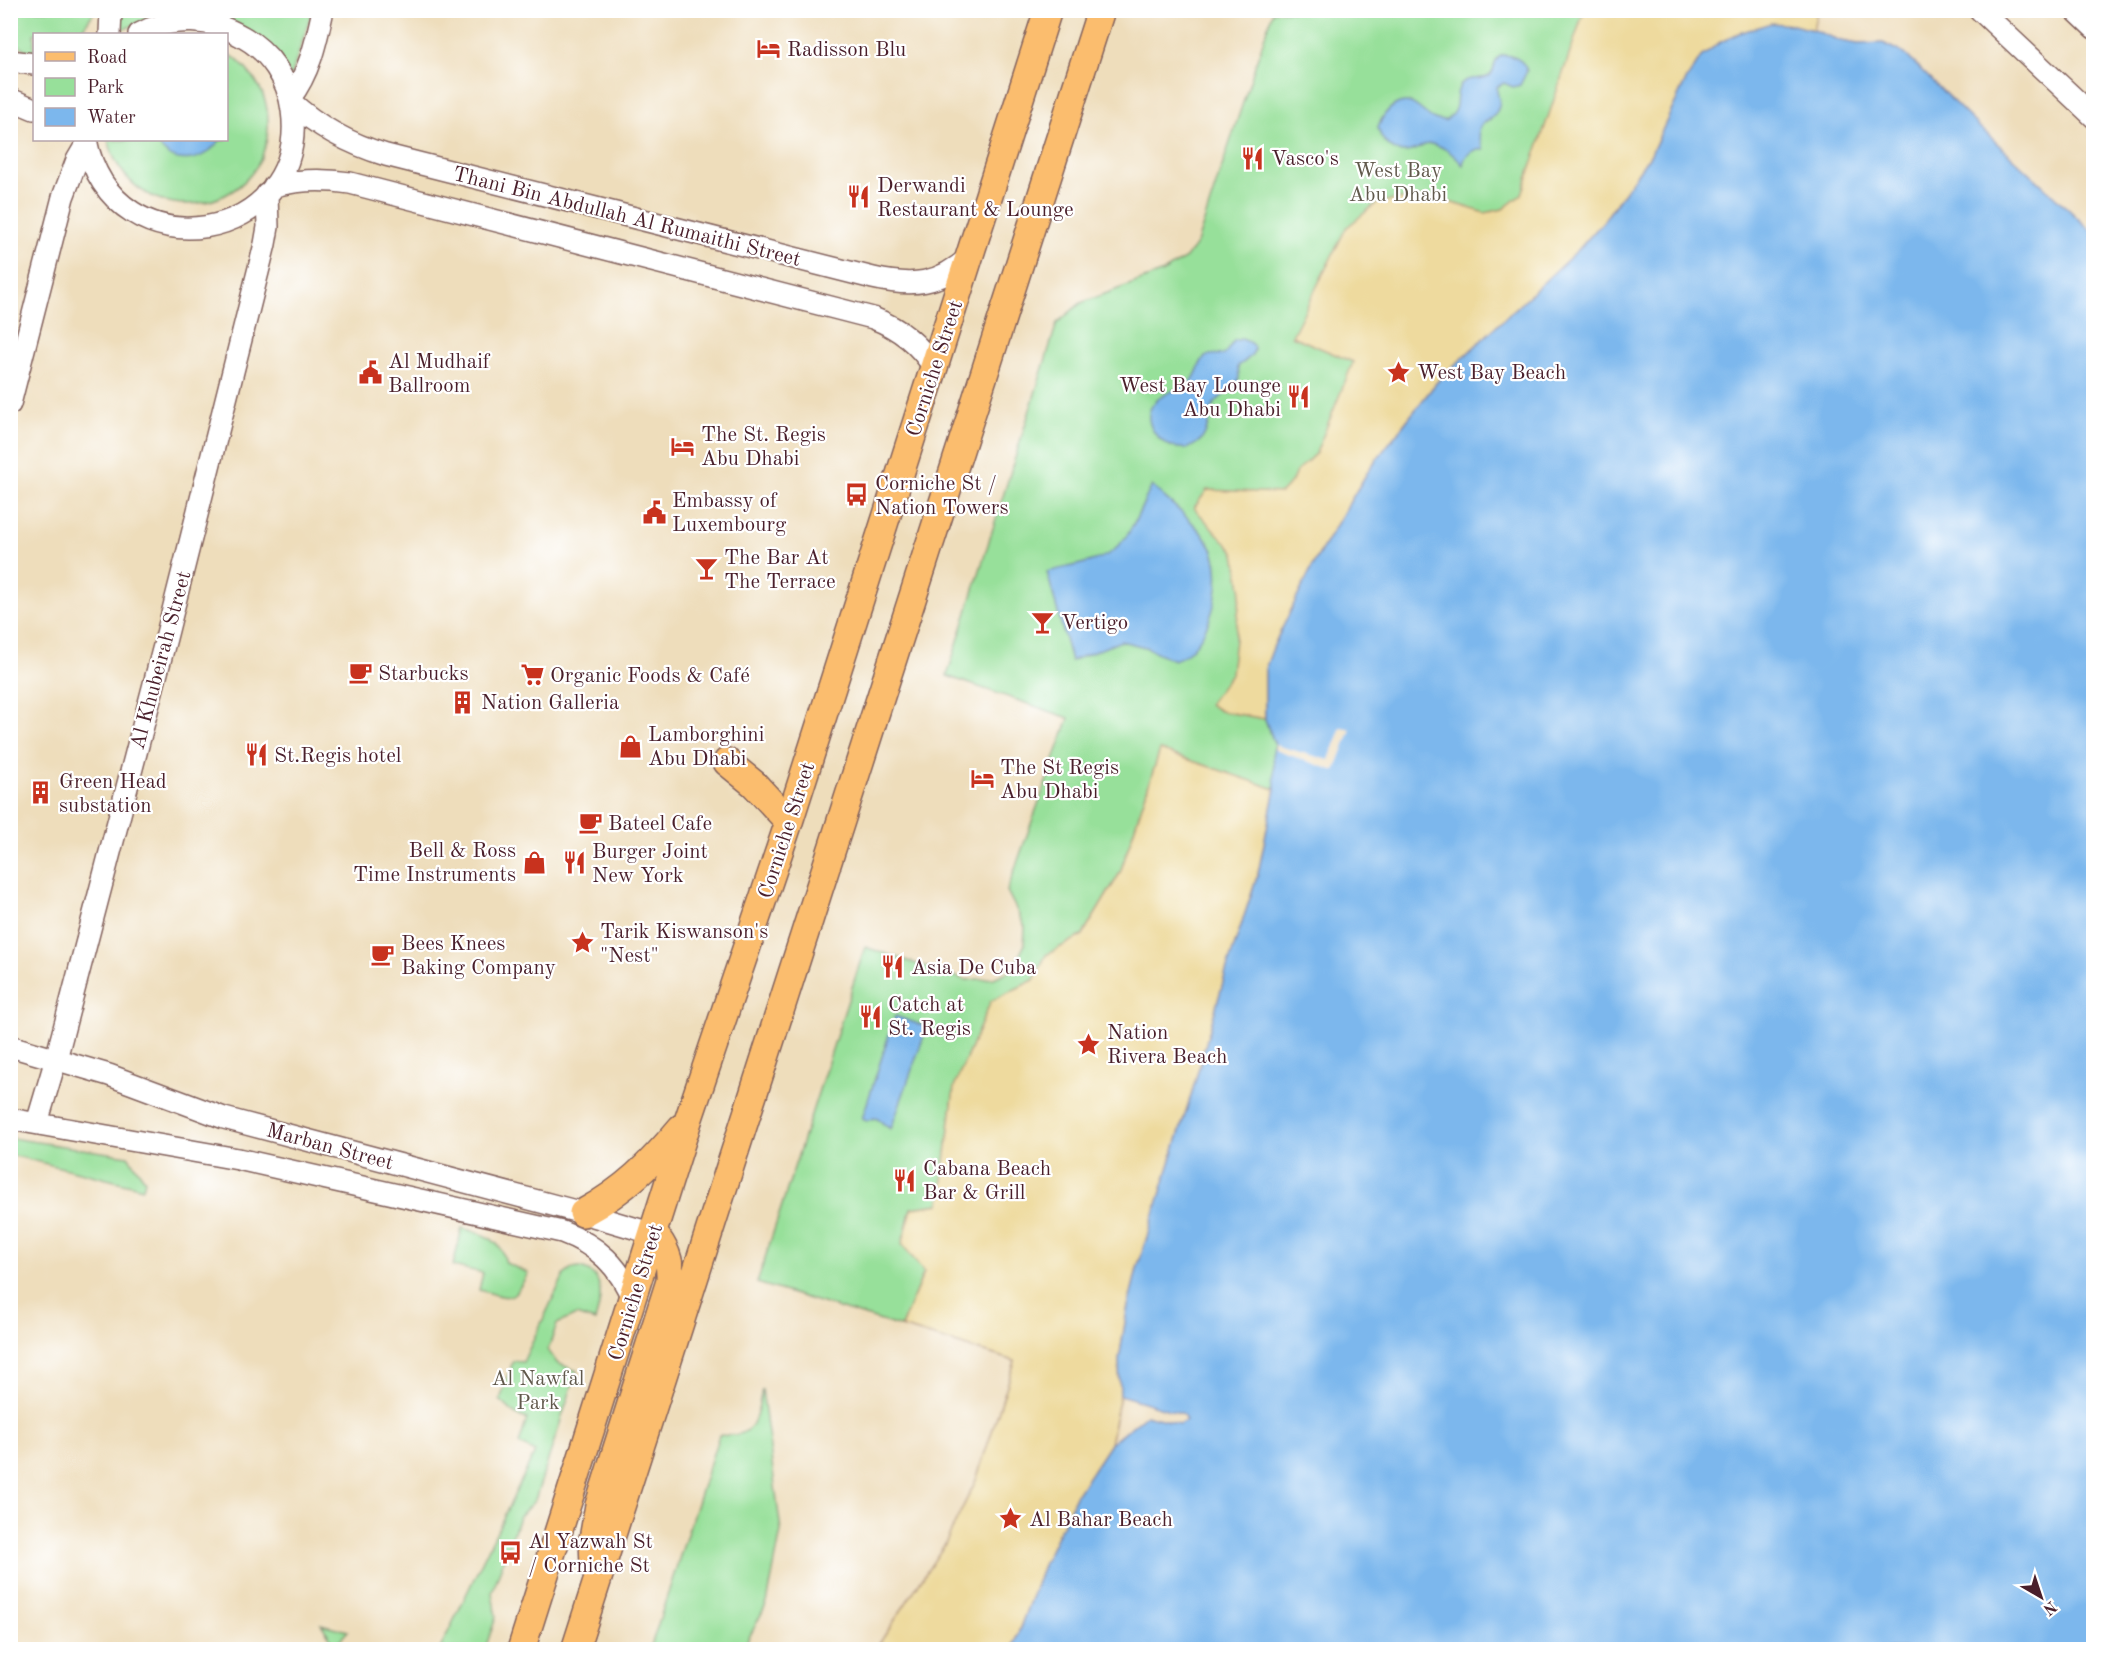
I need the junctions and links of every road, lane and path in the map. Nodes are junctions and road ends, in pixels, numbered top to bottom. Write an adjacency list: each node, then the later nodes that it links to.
1 (111, 10): 8 (street)
2 (323, 10): 13 (street)
3 (1048, 10): 18 (main road, Corniche Street)
4 (1101, 10): 31 (main road)
5 (1980, 10): 15 (street)
6 (2075, 10): 7 (street)
7 (2094, 28)
8 (110, 33)
9 (142, 33): 13 (street)
10 (10, 61): 11 (street)
11 (33, 64)
12 (10, 99): 14 (street)
13 (291, 100): 17 (street); 18 (street, Thani Bin Abdullah Al Rumaithi Street)
14 (33, 108)
15 (2094, 117)
16 (87, 141): 17 (street); 20 (street)
17 (270, 190): 19 (street, Thani Bin Abdullah Al Rumaithi Street); 24 (street, Al Khubeirah Street)
18 (969, 257): 19 (main road, Corniche Street)
19 (934, 368): 22 (main road, Corniche Street)
20 (10, 404)
21 (727, 762): 22 (main road)
22 (789, 822): 25 (main road, Corniche Street)
23 (10, 1046): 24 (street, Marban Street)
24 (56, 1059): 27 (street, Al Khubeirah Street); 28 (street, Marban Street)
25 (689, 1118): 28 (main road); 29 (main road, Corniche Street)
26 (10, 1119): 27 (street, Marban Street)
27 (37, 1123): 30 (street, Marban Street)
28 (583, 1213): 29 (street, Marban Street)
29 (654, 1234): 30 (main road, Corniche Street); 31 (main road)
30 (633, 1301): 32 (main road, Corniche Street)
31 (596, 1583): 33 (main road)
32 (521, 1650)
33 (575, 1650)

